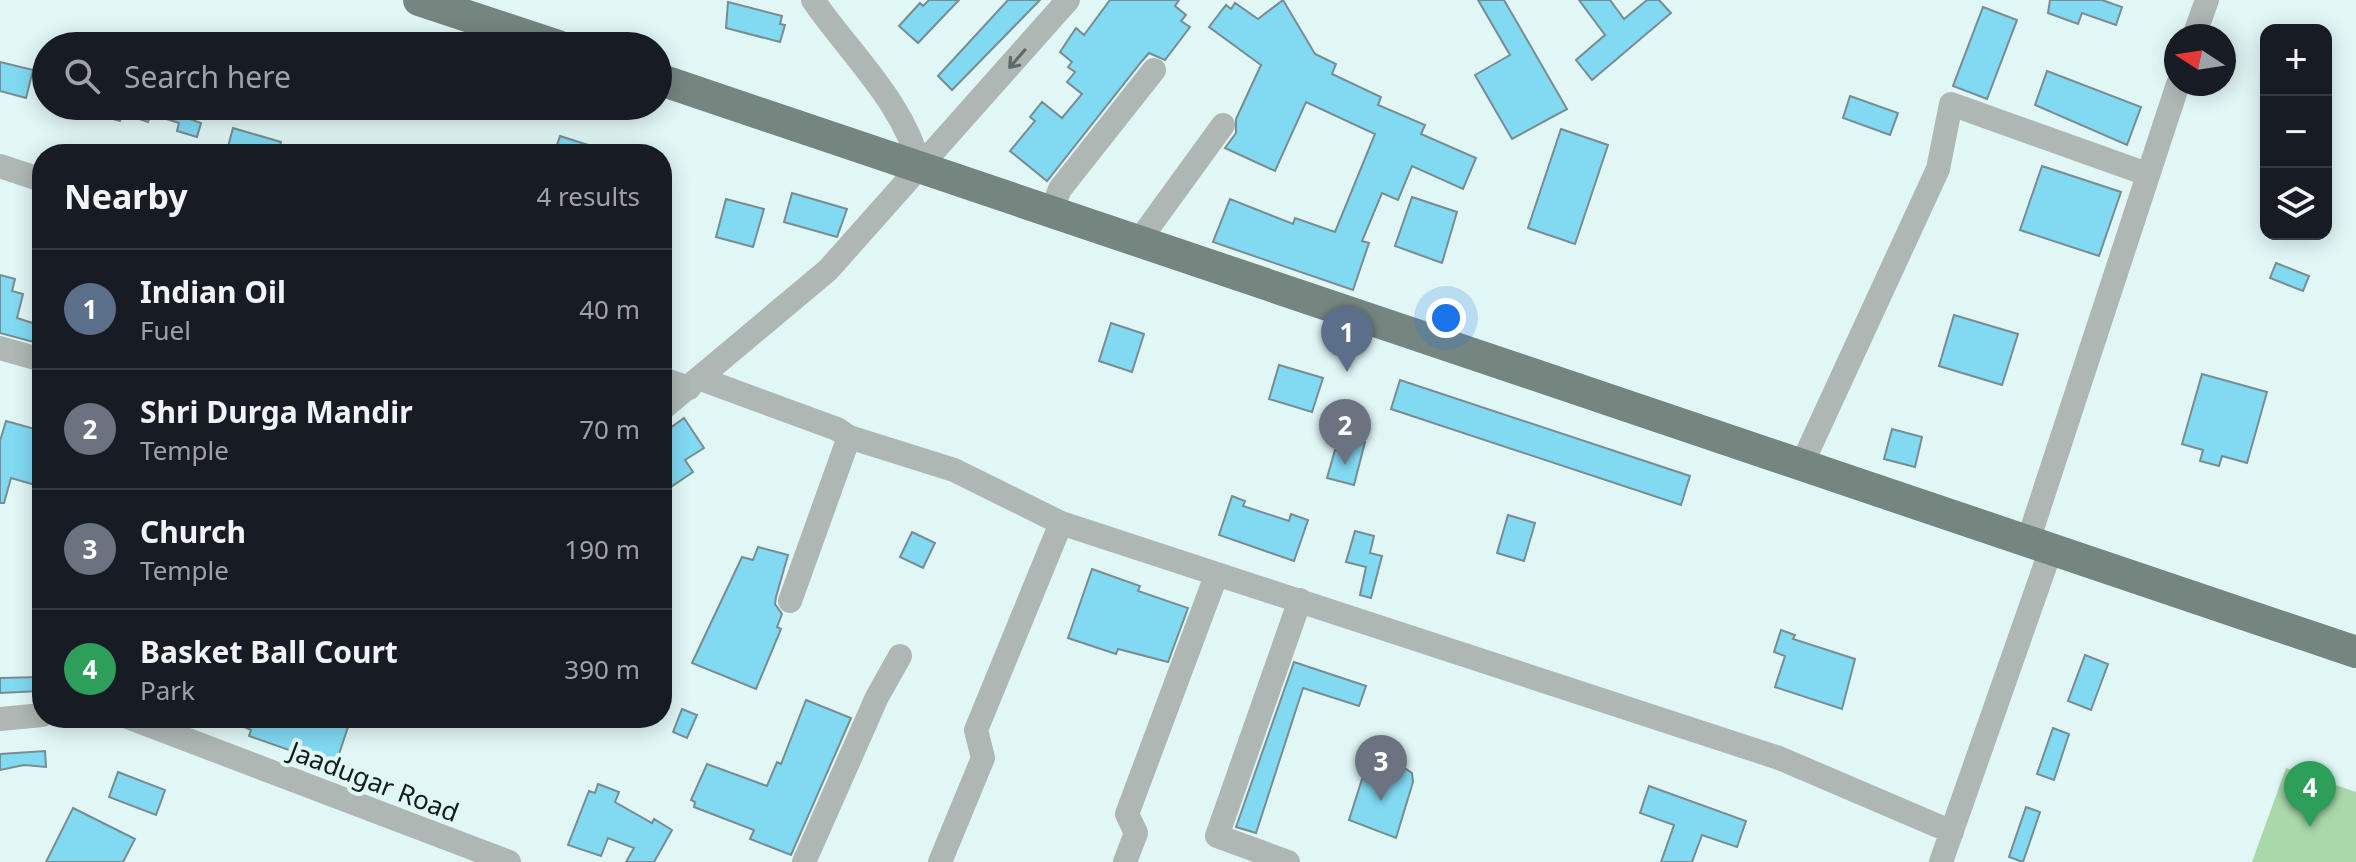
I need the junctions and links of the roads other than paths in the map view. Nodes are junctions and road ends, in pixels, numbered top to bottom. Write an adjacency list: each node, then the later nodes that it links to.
1 (419, 0): 6 (main road)
2 (813, 0): 12 (street)
3 (1068, 0): 12 (street, one-way to 12)
4 (2207, 0): 5 (street)
5 (2198, 24)
6 (516, 32)
7 (1154, 70): 15 (street)
8 (672, 84): 12 (main road)
9 (2174, 96): 13 (street)
10 (1223, 125): 16 (street)
11 (0, 166): 14 (street)
12 (920, 168): 15 (main road); 20 (street)
13 (2147, 174): 23 (street); 25 (street)
14 (32, 177)
15 (1051, 212): 16 (main road)
16 (1138, 242): 23 (main road)
17 (0, 348): 18 (street)
18 (32, 357)
19 (672, 381): 20 (street)
20 (695, 384): 21 (street); 22 (street)
21 (672, 401)
22 (849, 437): 24 (street); 28 (street)
23 (1801, 466): 25 (main road)
24 (1061, 523): 26 (street); 37 (street)
25 (2040, 545): 29 (main road); 34 (street)
26 (1216, 576): 27 (street); 38 (street)
27 (1300, 600): 34 (street); 39 (street)
28 (790, 601)
29 (2356, 652)
30 (900, 656): 36 (street)
31 (32, 716): 32 (street)
32 (0, 719)
33 (156, 728): 35 (street, Jaadugar Road)
34 (1952, 832): 40 (street)
35 (509, 862)
36 (804, 862)
37 (940, 862)
38 (1125, 862)
39 (1288, 862)
40 (1941, 862)

